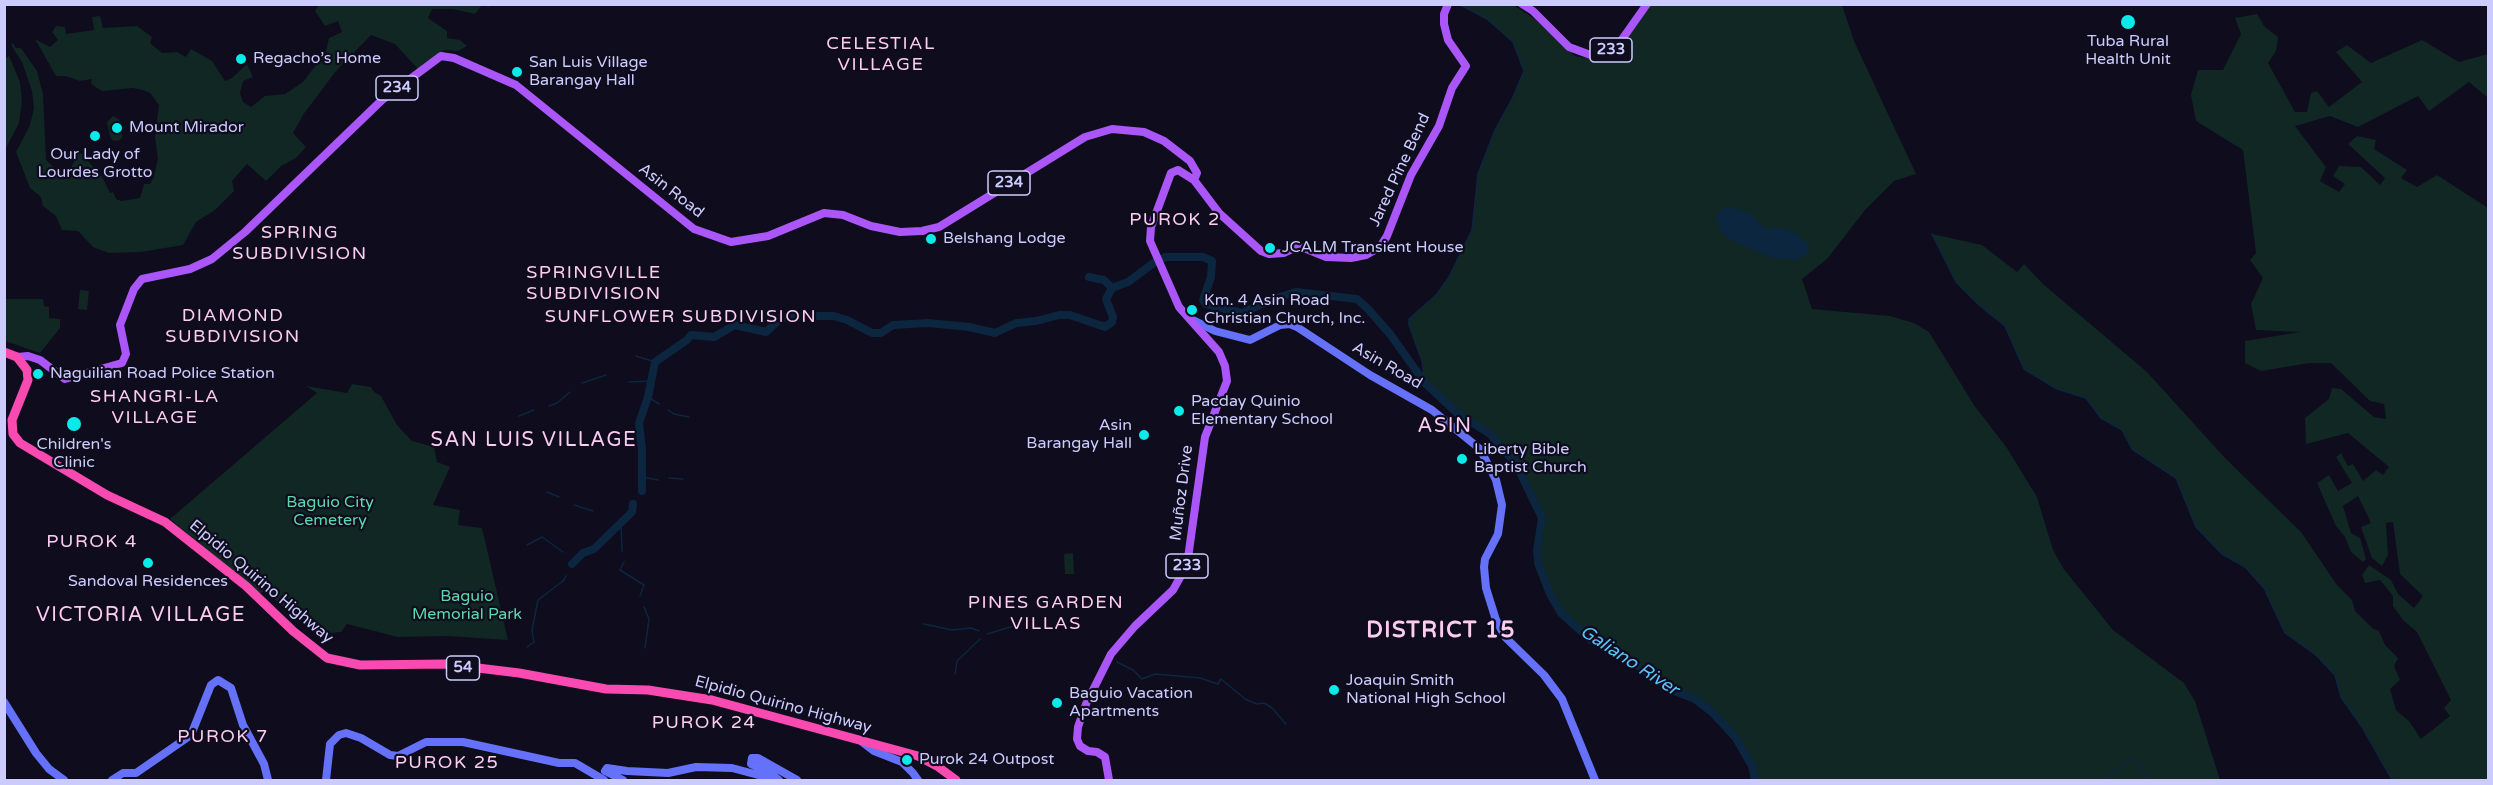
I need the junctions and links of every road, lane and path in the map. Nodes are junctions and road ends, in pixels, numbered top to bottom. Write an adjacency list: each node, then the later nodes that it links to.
1 (1448, 4): 4 (main road, Jared Pine Bend)
2 (1522, 4): 3 (main road, 233)
3 (1647, 4)
4 (1194, 180): 5 (main road, 233); 7 (main road, Asin Road / 234)
5 (1186, 317): 21 (main road, Muñoz Drive / 233); 22 (street, Asin Road)
6 (4, 352): 7 (highway)
7 (17, 357): 9 (highway, Elpidio Quirino Highway / 54)
8 (4, 702): 10 (street)
9 (861, 741): 19 (street); 20 (highway, Elpidio Quirino Highway / 54)
10 (64, 780)
11 (112, 780): 12 (street)
12 (268, 780)
13 (326, 780): 14 (street)
14 (604, 780)
15 (623, 780): 16 (street)
16 (768, 780)
17 (779, 780): 18 (street)
18 (797, 780)
19 (918, 780)
20 (956, 780)
21 (1109, 780)
22 (1595, 780)

